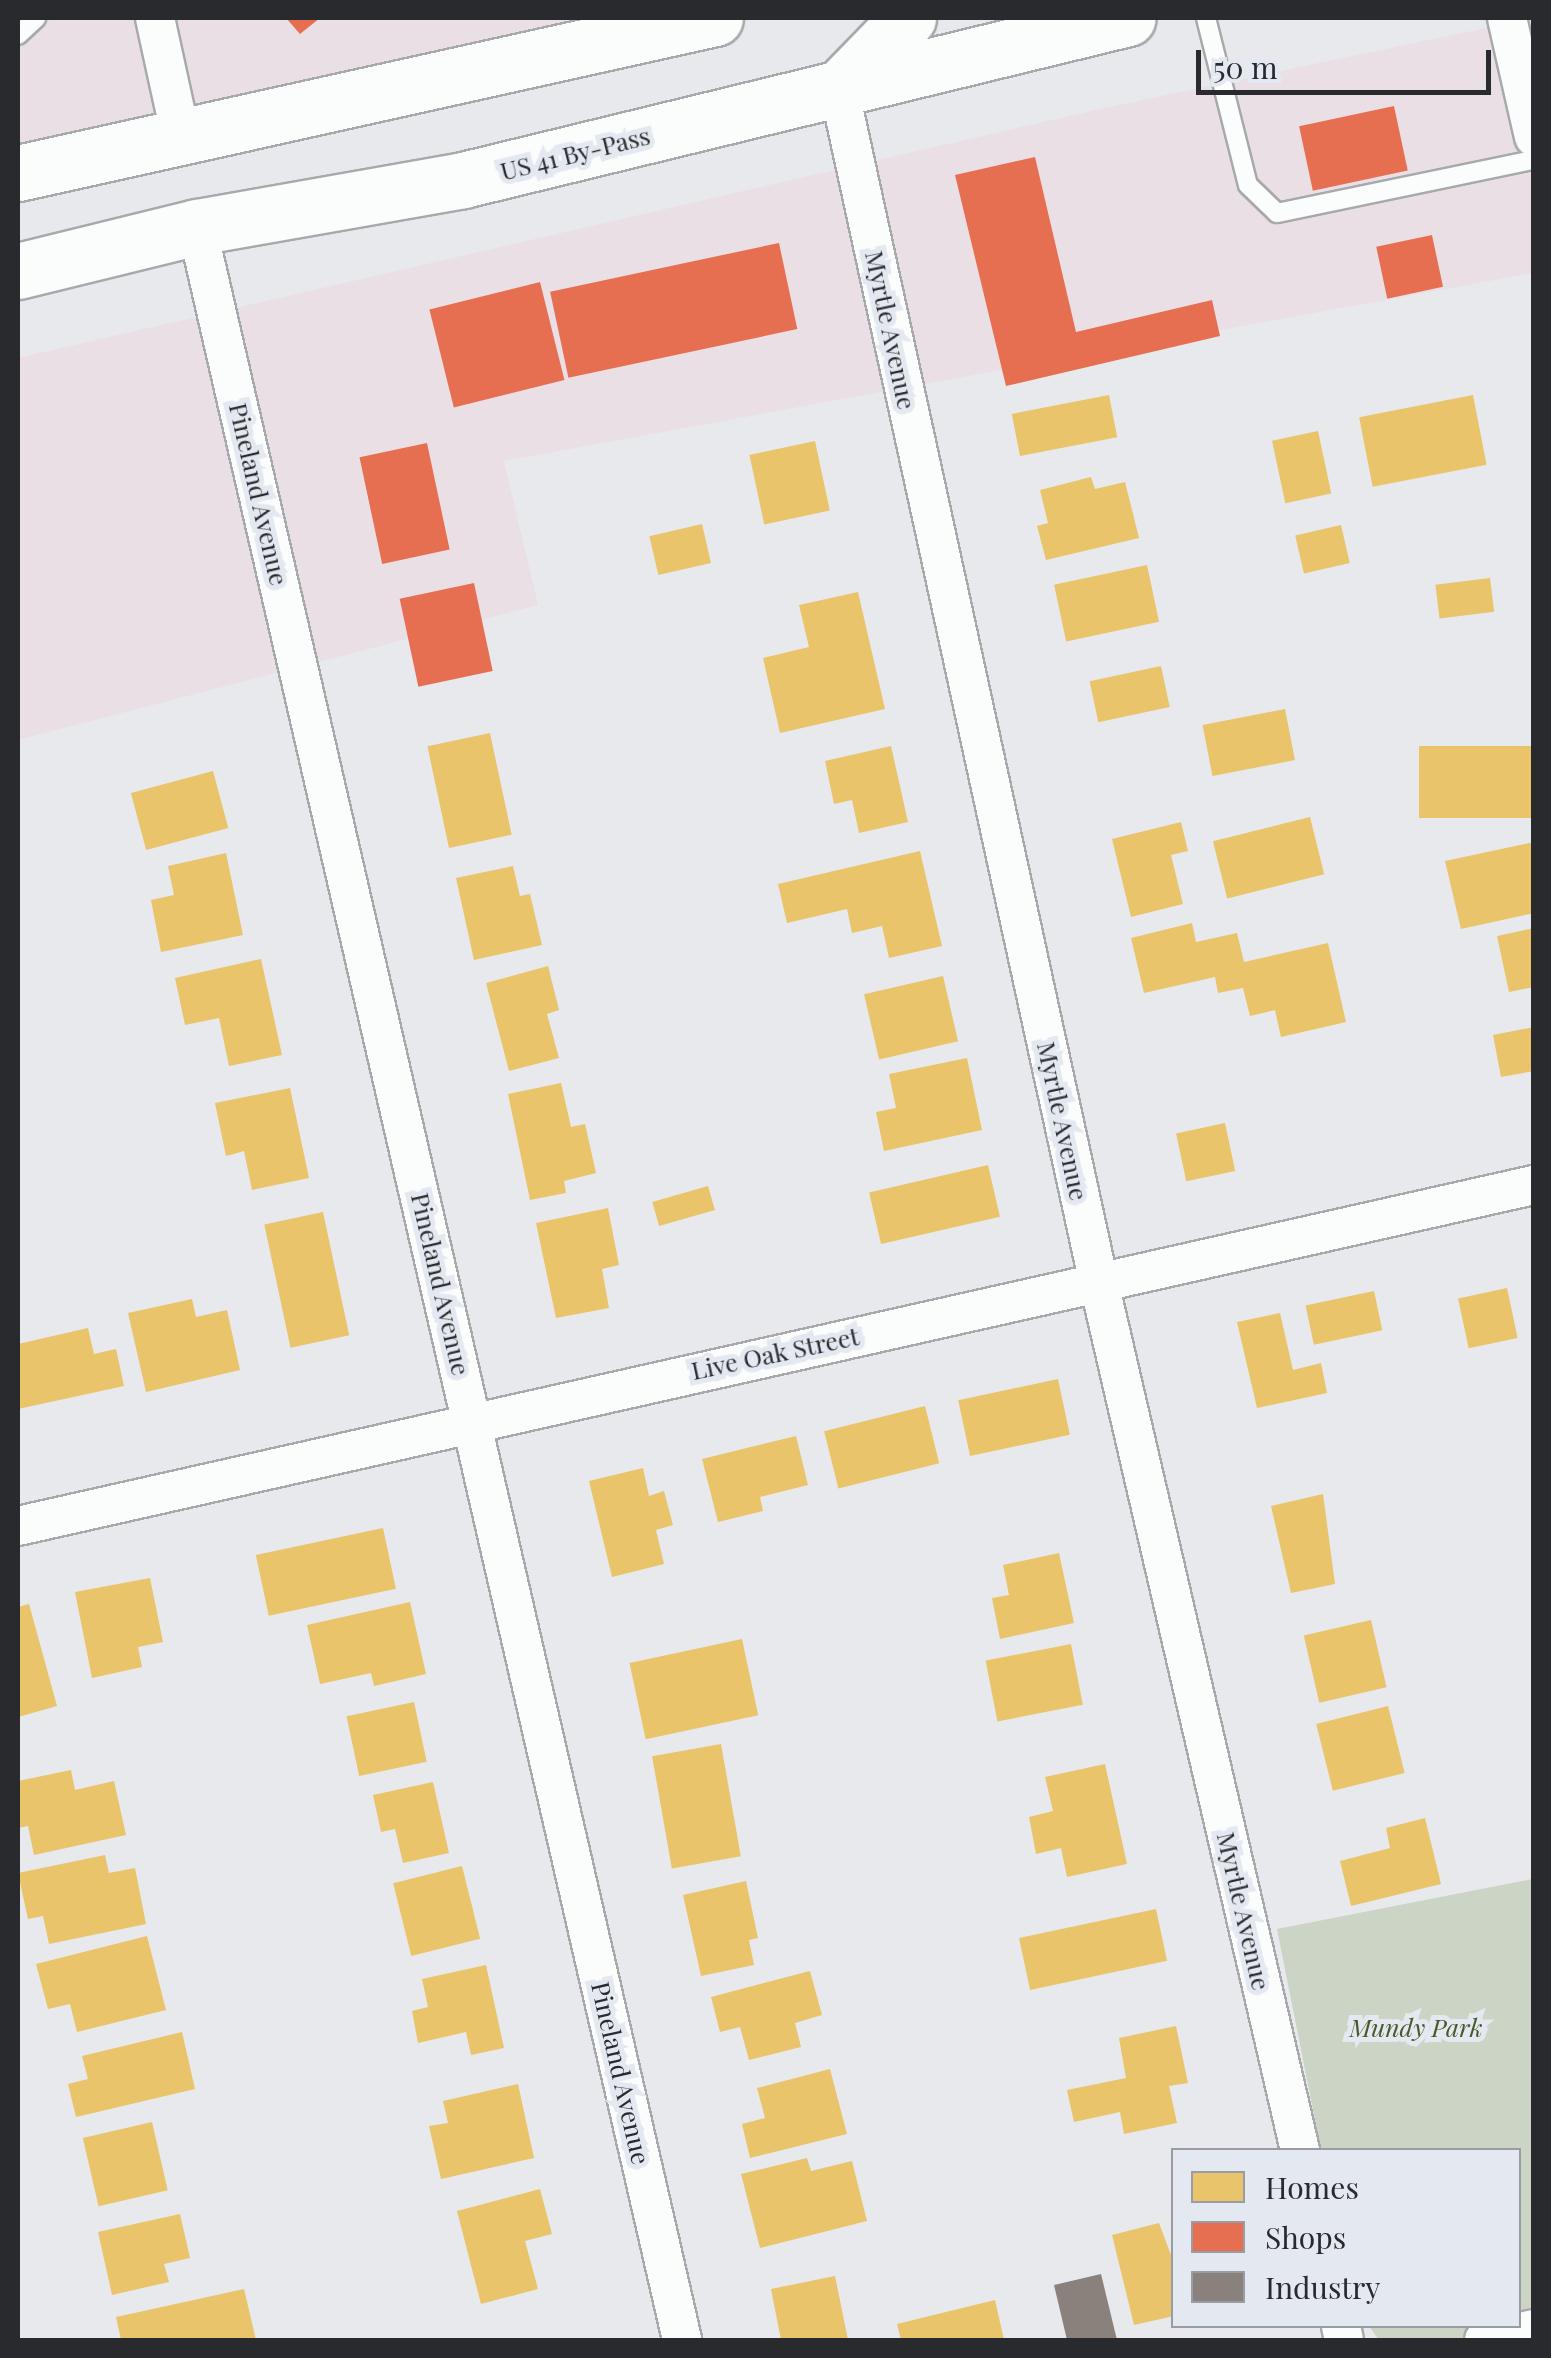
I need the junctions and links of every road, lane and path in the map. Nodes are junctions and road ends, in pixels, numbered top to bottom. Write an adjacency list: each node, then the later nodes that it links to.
1 (36, 18): 8 (lane)
2 (155, 18): 10 (street)
3 (715, 18): 10 (main road)
4 (908, 18): 9 (main road)
5 (1128, 18): 9 (main road, US 41 By-Pass)
6 (1206, 18): 12 (lane)
7 (1507, 18): 11 (street)
8 (18, 35)
9 (839, 89): 14 (main road, US 41 By-Pass); 17 (street, Myrtle Avenue)
10 (180, 132): 13 (main road)
11 (1534, 136)
12 (1534, 160)
13 (18, 173)
14 (198, 228): 15 (main road, US 41 By-Pass); 18 (street, Pineland Avenue)
15 (18, 272)
16 (1534, 1185): 17 (street, Live Oak Street)
17 (1099, 1283): 18 (street, Live Oak Street); 20 (street, Myrtle Avenue)
18 (472, 1419): 19 (street, Live Oak Street); 22 (street, Pineland Avenue)
19 (18, 1526)
20 (1300, 2148)
21 (1534, 2328): 23 (street)
22 (682, 2340)
23 (1484, 2340)

